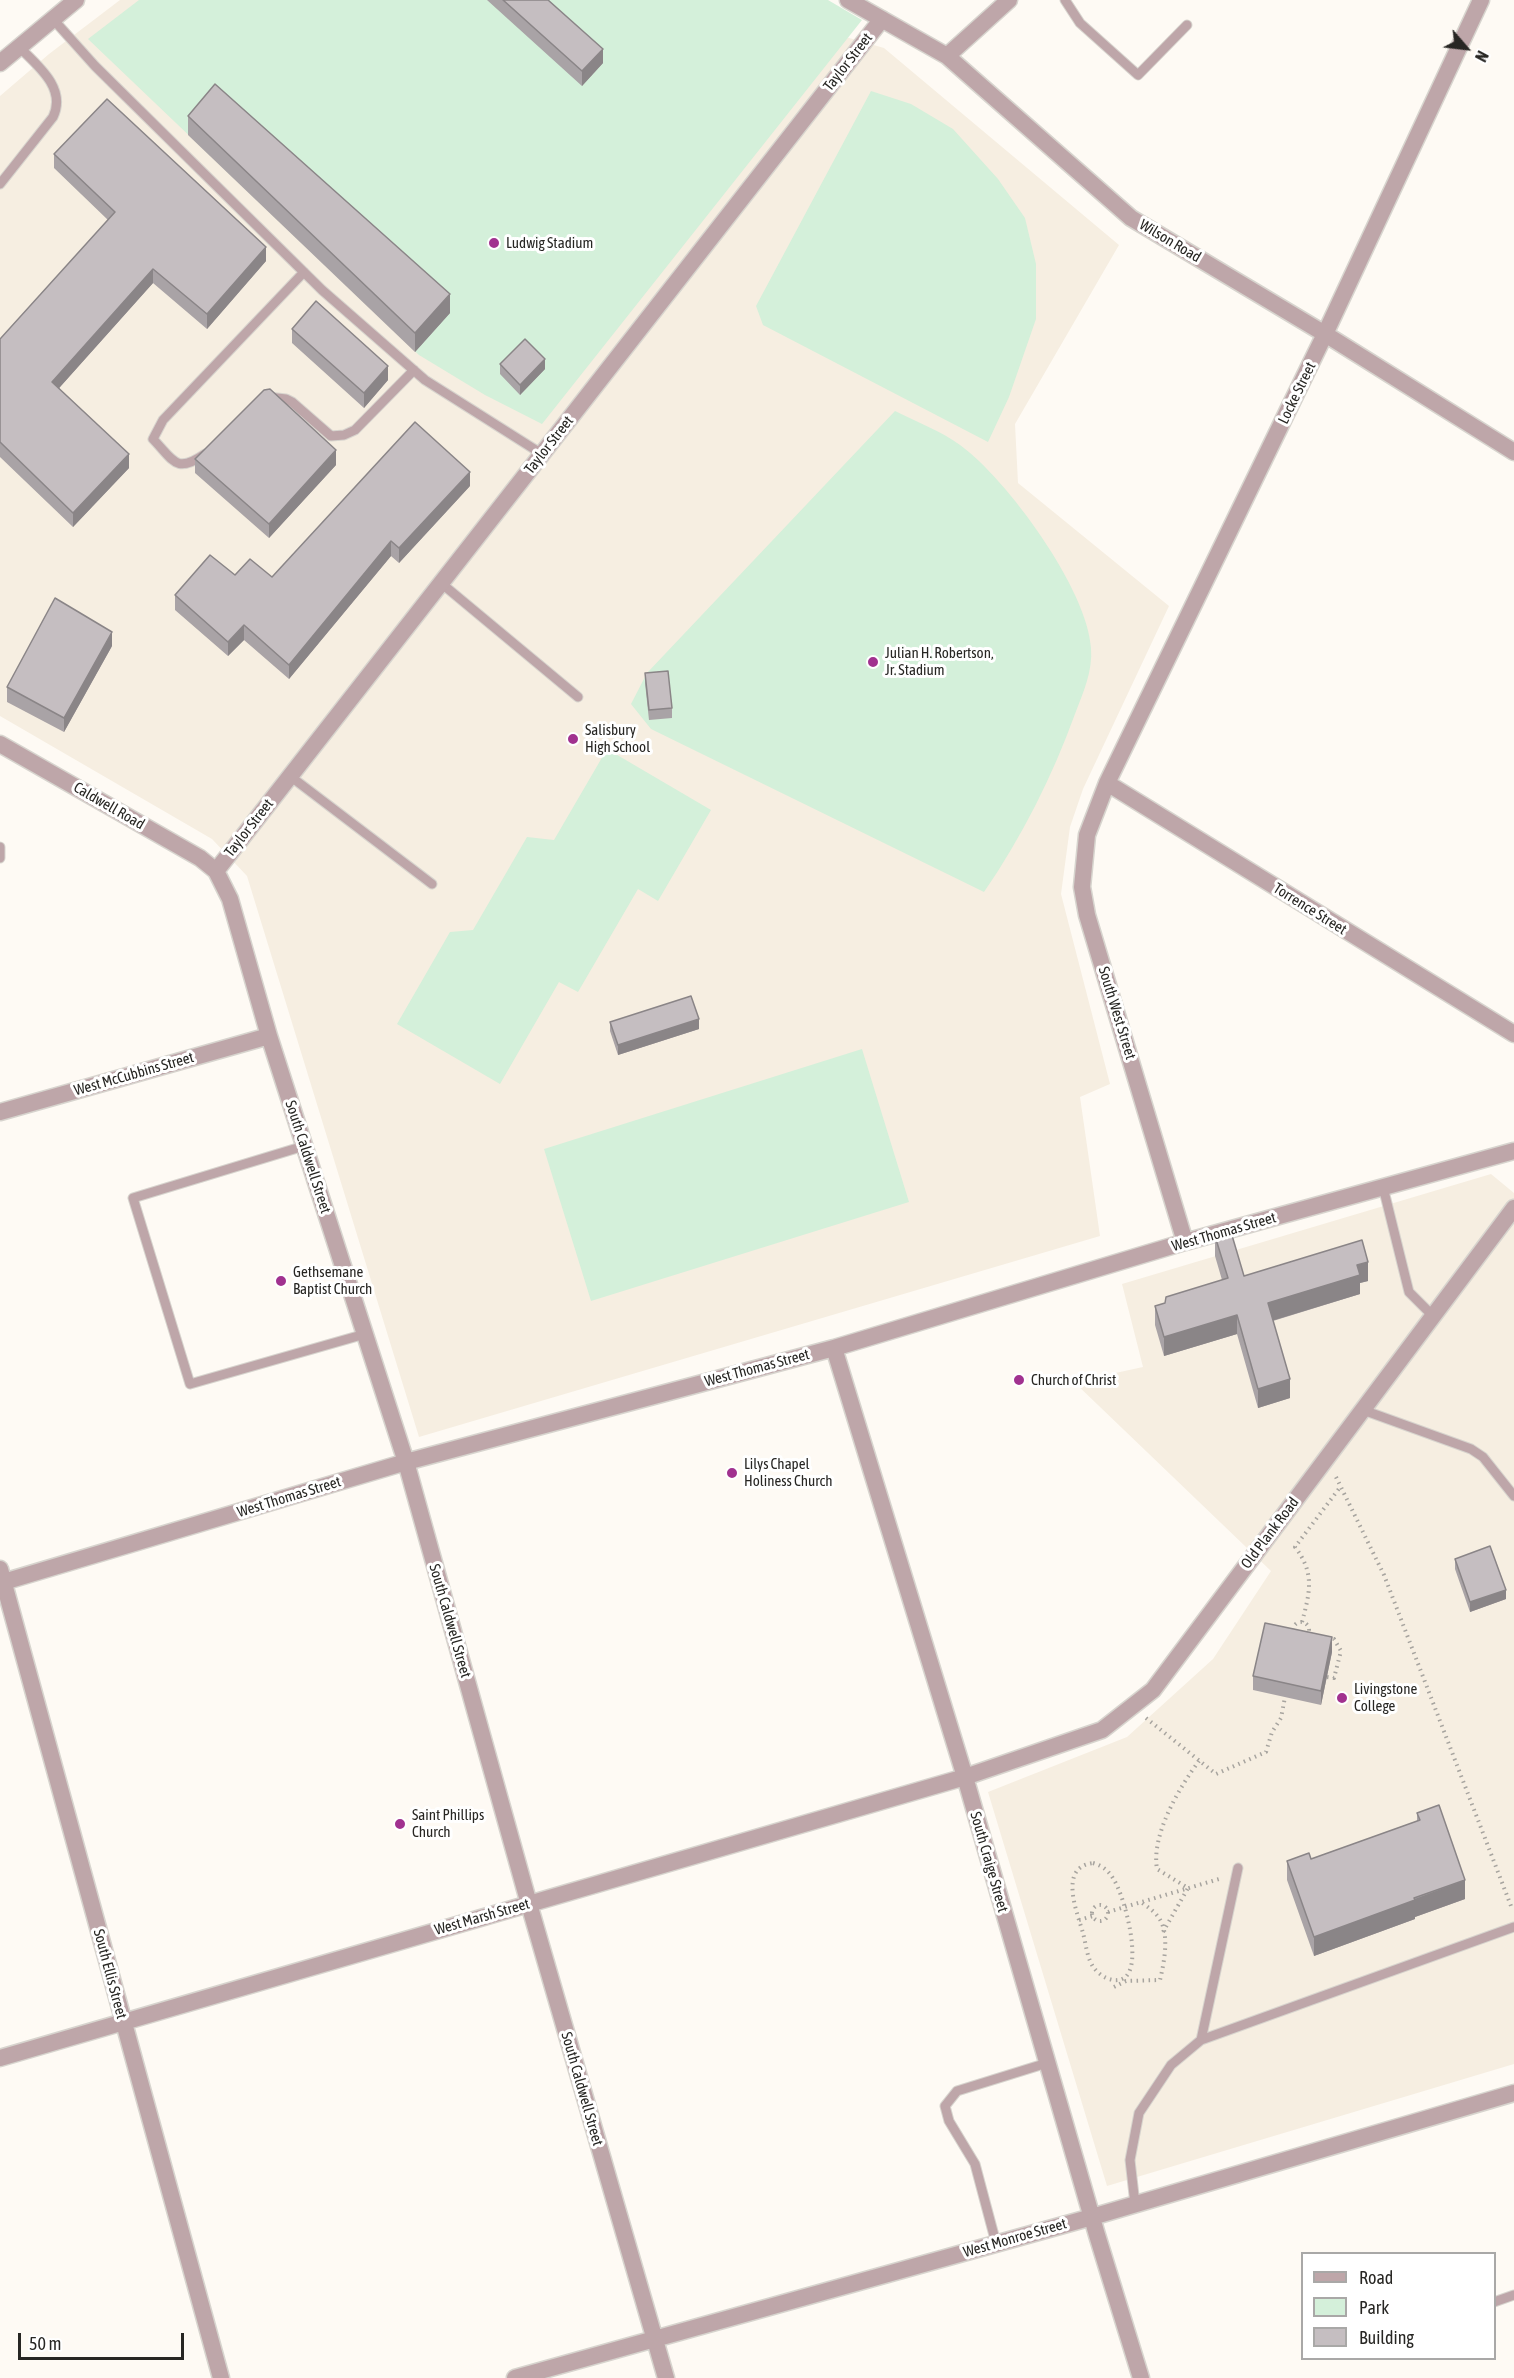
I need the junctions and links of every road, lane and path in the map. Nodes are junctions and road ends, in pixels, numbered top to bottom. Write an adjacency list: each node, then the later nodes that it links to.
1 (76, 0): 6 (street)
2 (848, 0): 7 (street, Wilson Road)
3 (1009, 0): 10 (street)
4 (1065, 0): 8 (lane)
5 (1481, 0): 14 (street, Locke Street)
6 (52, 18): 9 (street); 13 (lane)
7 (882, 19): 10 (street, Wilson Road); 19 (street, Taylor Street)
8 (1187, 25)
9 (18, 46): 11 (street); 12 (lane)
10 (947, 56): 14 (street, Wilson Road)
11 (0, 63)
12 (0, 184)
13 (304, 272): 15 (lane); 17 (lane)
14 (1325, 334): 18 (street, Wilson Road); 24 (street, Locke Street)
15 (414, 370): 16 (lane); 19 (lane)
16 (261, 398)
17 (215, 444)
18 (1514, 452)
19 (542, 454): 20 (street, Taylor Street)
20 (441, 583): 21 (lane); 23 (street, Taylor Street)
21 (578, 697)
22 (0, 744): 27 (street, Caldwell Road)
23 (290, 776): 27 (street, Taylor Street); 28 (lane)
24 (1107, 783): 29 (street, Torrence Street); 36 (street, South West Street)
25 (0, 847): 26 (lane)
26 (0, 858)
27 (216, 871): 30 (street, South Caldwell Street)
28 (432, 884)
29 (1514, 1034)
30 (269, 1036): 31 (street, West McCubbins Street); 32 (street, South Caldwell Street)
31 (0, 1112)
32 (304, 1146): 38 (street, South Caldwell Street); 38 (lane)
33 (1514, 1151): 34 (street, West Thomas Street)
34 (1383, 1187): 36 (street, West Thomas Street); 37 (lane)
35 (1514, 1208): 37 (street, Old Plank Road)
36 (1185, 1242): 39 (street, West Thomas Street)
37 (1433, 1316): 40 (street, Old Plank Road)
38 (365, 1334): 41 (street, South Caldwell Street)
39 (834, 1348): 41 (street, West Thomas Street); 54 (street, South Craige Street)
40 (1363, 1410): 44 (lane); 52 (street, Old Plank Road)
41 (406, 1462): 45 (street, West Thomas Street); 58 (street, South Caldwell Street)
42 (1336, 1477): 43 (path)
43 (1341, 1486): 46 (path); 59 (path)
44 (1514, 1496)
45 (2, 1578): 68 (street, South Ellis Street)
46 (1302, 1622): 47 (path); 47 (path)
47 (1309, 1633): 48 (path)
48 (1317, 1635)
49 (1326, 1637): 50 (path)
50 (1327, 1677)
51 (1285, 1697): 53 (path)
52 (1132, 1707): 53 (path); 54 (street, Old Plank Road)
53 (1199, 1761): 56 (path)
54 (964, 1777): 58 (street, West Marsh Street); 71 (street, South Craige Street)
55 (1237, 1871): 56 (path); 69 (lane)
56 (1188, 1888): 57 (path); 65 (path)
57 (1141, 1902): 60 (path); 65 (path)
58 (529, 1904): 68 (street, West Marsh Street); 78 (street, South Caldwell Street)
59 (1514, 1905)
60 (1123, 1907): 61 (path); 63 (path); 66 (path)
61 (1108, 1912): 62 (path); 62 (path)
62 (1093, 1916): 63 (path)
63 (1079, 1920): 66 (path)
64 (1514, 1927): 69 (lane)
65 (1163, 1932): 66 (path)
66 (1121, 1982): 67 (path)
67 (1114, 1987)
68 (123, 2022): 70 (street, West Marsh Street); 79 (street, South Ellis Street)
69 (1201, 2040): 73 (lane)
70 (0, 2058)
71 (1047, 2064): 74 (street, South Craige Street); 75 (lane)
72 (1514, 2093): 73 (street, West Monroe Street)
73 (1135, 2204): 74 (street, West Monroe Street)
74 (1092, 2217): 75 (street, West Monroe Street); 82 (street, South Craige Street)
75 (996, 2243): 78 (street, West Monroe Street)
76 (1514, 2295): 77 (lane)
77 (1496, 2301)
78 (654, 2338): 80 (street, West Monroe Street); 81 (street, South Caldwell Street)
79 (221, 2378)
80 (515, 2378)
81 (666, 2378)
82 (1141, 2378)

